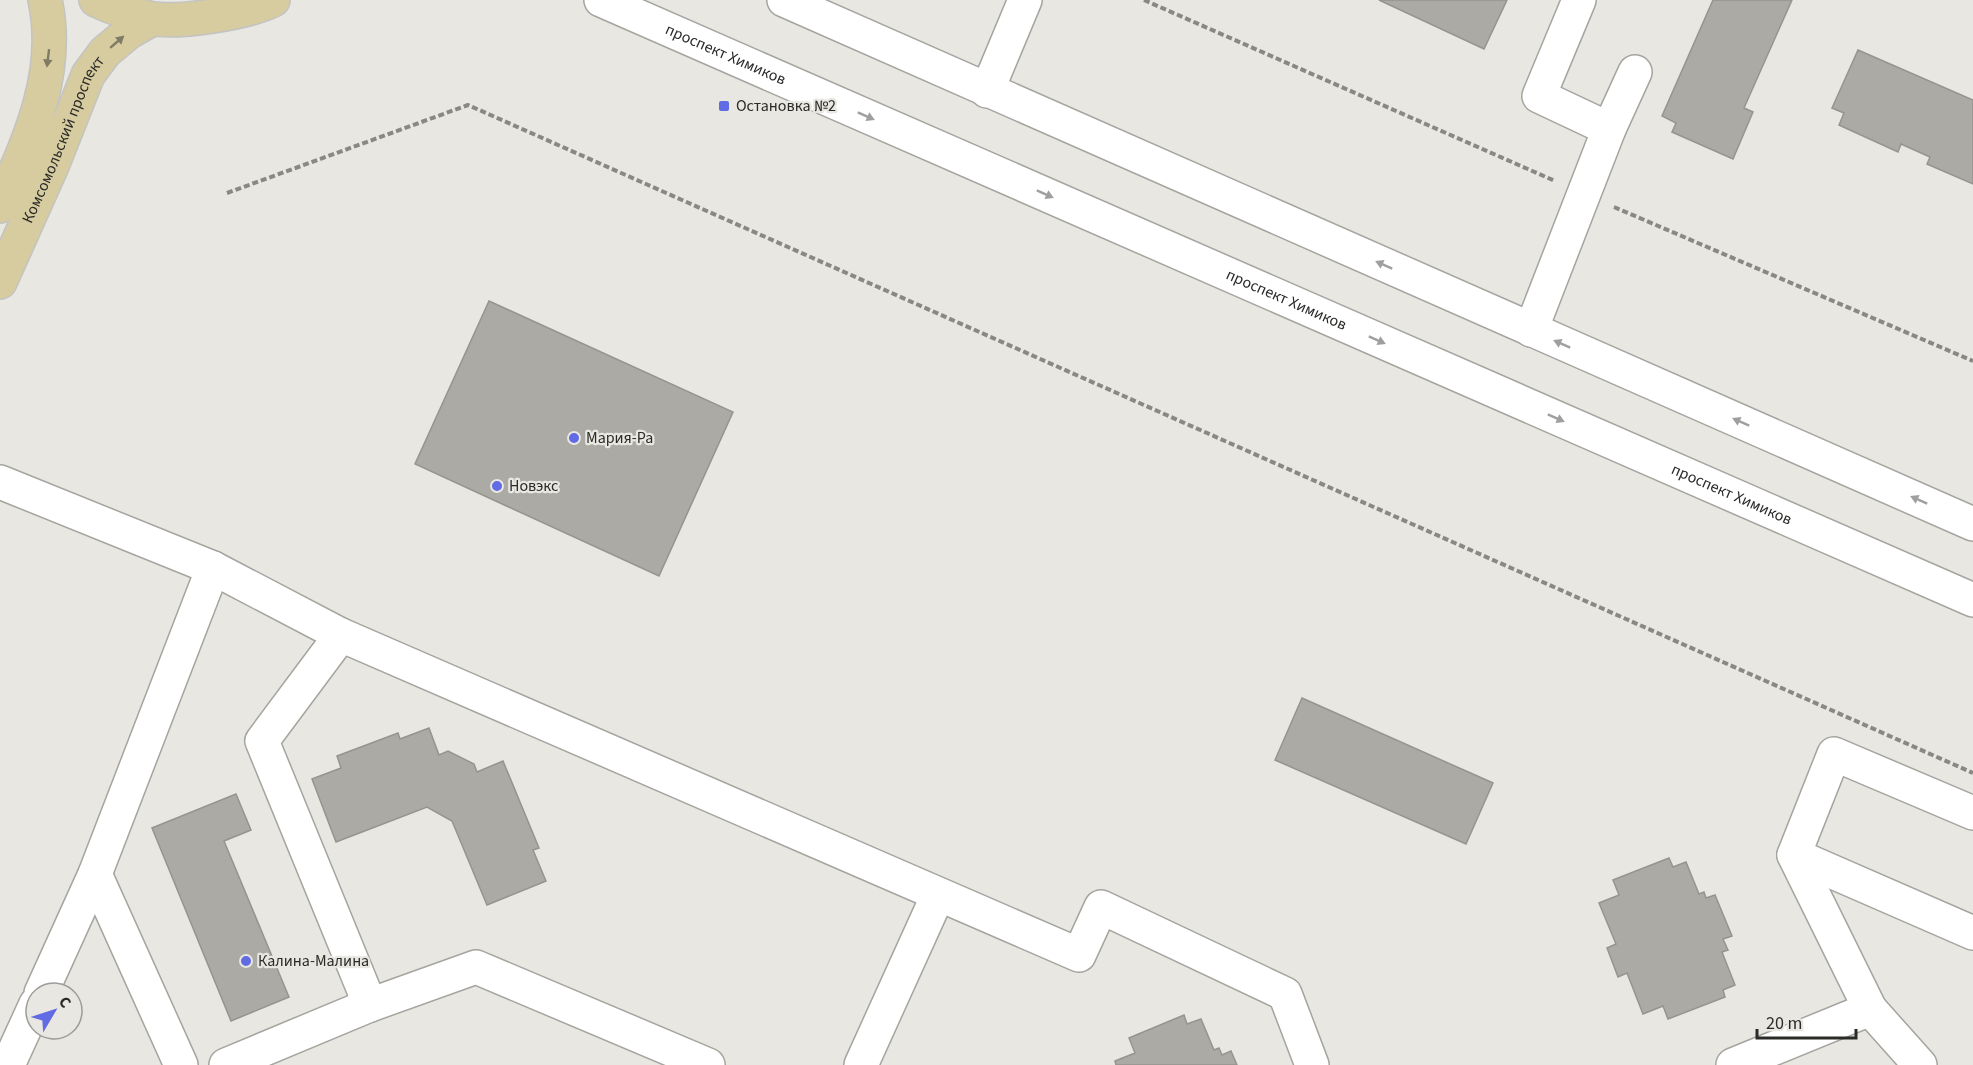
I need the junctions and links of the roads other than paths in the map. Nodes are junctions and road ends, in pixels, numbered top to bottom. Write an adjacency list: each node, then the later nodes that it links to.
1 (45, 0): 12 (main road, Комсомольский проспект, one-way to 12)
2 (96, 0): 8 (main road)
3 (273, 0): 8 (main road)
4 (601, 0): 18 (street, проспект Химиков, one-way to 18)
5 (784, 0): 10 (street)
6 (1025, 0): 10 (street)
7 (1579, 0): 11 (street)
8 (152, 19): 13 (main road, Комсомольский проспект, one-way to 8)
9 (1635, 72): 11 (street)
10 (987, 91): 14 (street, one-way to 10)
11 (1610, 129): 14 (street)
12 (0, 206)
13 (0, 282)
14 (1531, 330): 16 (street, one-way to 14)
15 (0, 482): 17 (street)
16 (1973, 524)
17 (213, 568): 19 (street); 22 (street)
18 (1973, 600)
19 (340, 635): 23 (street); 26 (street)
20 (1973, 813): 21 (street)
21 (1794, 855): 24 (street); 27 (street)
22 (95, 874): 25 (street); 30 (street)
23 (938, 895): 33 (street); 34 (street)
24 (1973, 933)
25 (46, 981)
26 (370, 1005): 31 (street); 32 (street)
27 (1870, 1009): 35 (street); 36 (street)
28 (24, 1030): 29 (street)
29 (8, 1065)
30 (182, 1065)
31 (226, 1065)
32 (708, 1065)
33 (861, 1065)
34 (1312, 1065)
35 (1733, 1065)
36 (1920, 1065)

